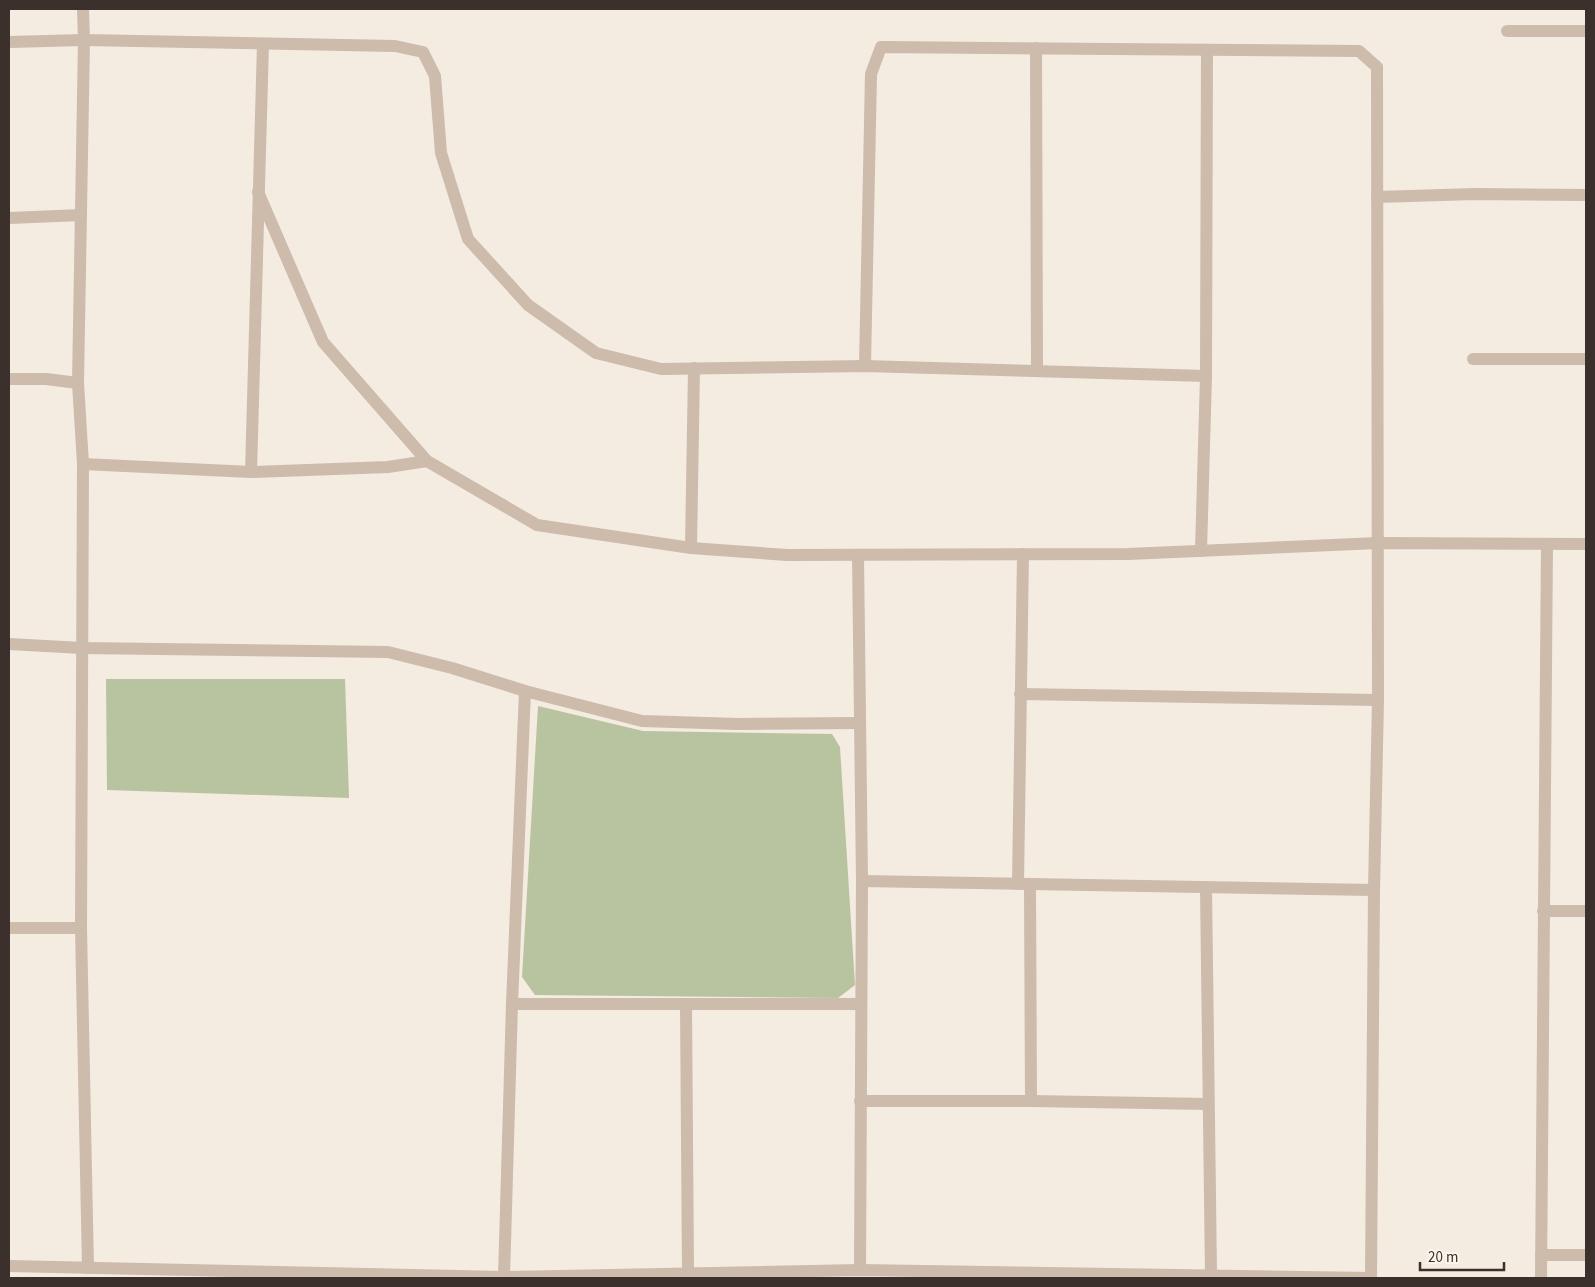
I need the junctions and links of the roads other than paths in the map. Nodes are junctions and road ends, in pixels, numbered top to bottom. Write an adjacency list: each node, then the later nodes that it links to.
1 (83, 9): 4 (street)
2 (1507, 31): 3 (street)
3 (1586, 31)
4 (84, 40): 5 (street); 6 (street); 12 (street)
5 (9, 42)
6 (263, 44): 9 (street); 17 (street)
7 (1036, 48): 8 (street); 16 (street); 18 (street)
8 (1207, 50): 11 (street); 19 (street)
9 (258, 192): 22 (street); 24 (street)
10 (1586, 195): 11 (street)
11 (1377, 197): 25 (street)
12 (81, 215): 13 (street); 21 (street)
13 (9, 218)
14 (1474, 359): 15 (street)
15 (1586, 359)
16 (866, 366): 17 (street); 18 (street)
17 (694, 368): 28 (street)
18 (1037, 370): 19 (street)
19 (1206, 376): 29 (street)
20 (9, 379): 21 (street)
21 (78, 383): 23 (street)
22 (427, 460): 24 (street); 28 (street)
23 (83, 464): 24 (street); 33 (street)
24 (251, 472)
25 (1378, 544): 26 (street); 29 (street); 36 (street)
26 (1547, 544): 27 (street); 42 (street)
27 (1586, 544)
28 (691, 548): 31 (street)
29 (1201, 551): 30 (street)
30 (1023, 554): 31 (street); 35 (street)
31 (858, 555): 37 (street)
32 (9, 644): 33 (street)
33 (82, 648): 34 (street); 45 (street)
34 (525, 691): 37 (street); 46 (street)
35 (1020, 694): 36 (street); 39 (street)
36 (1378, 700): 41 (street)
37 (860, 723): 38 (street)
38 (862, 881): 39 (street); 48 (street)
39 (1024, 884): 40 (street); 50 (street)
40 (1206, 887): 41 (street); 51 (street)
41 (1374, 890): 58 (street)
42 (1543, 911): 43 (street); 52 (street)
43 (1586, 911)
44 (9, 928): 45 (street)
45 (81, 928): 55 (street)
46 (512, 1004): 47 (street); 59 (street)
47 (686, 1004): 48 (street); 57 (street)
48 (861, 1004): 49 (street)
49 (860, 1101): 50 (street); 56 (street)
50 (1031, 1101): 51 (street)
51 (1208, 1104): 58 (street)
52 (1541, 1255): 53 (street); 60 (street)
53 (1586, 1255)
54 (9, 1266): 55 (street)
55 (88, 1268): 59 (street)
56 (860, 1270): 57 (street); 58 (street)
57 (688, 1273): 59 (street)
58 (1211, 1275)
59 (504, 1277)
60 (1541, 1278)

